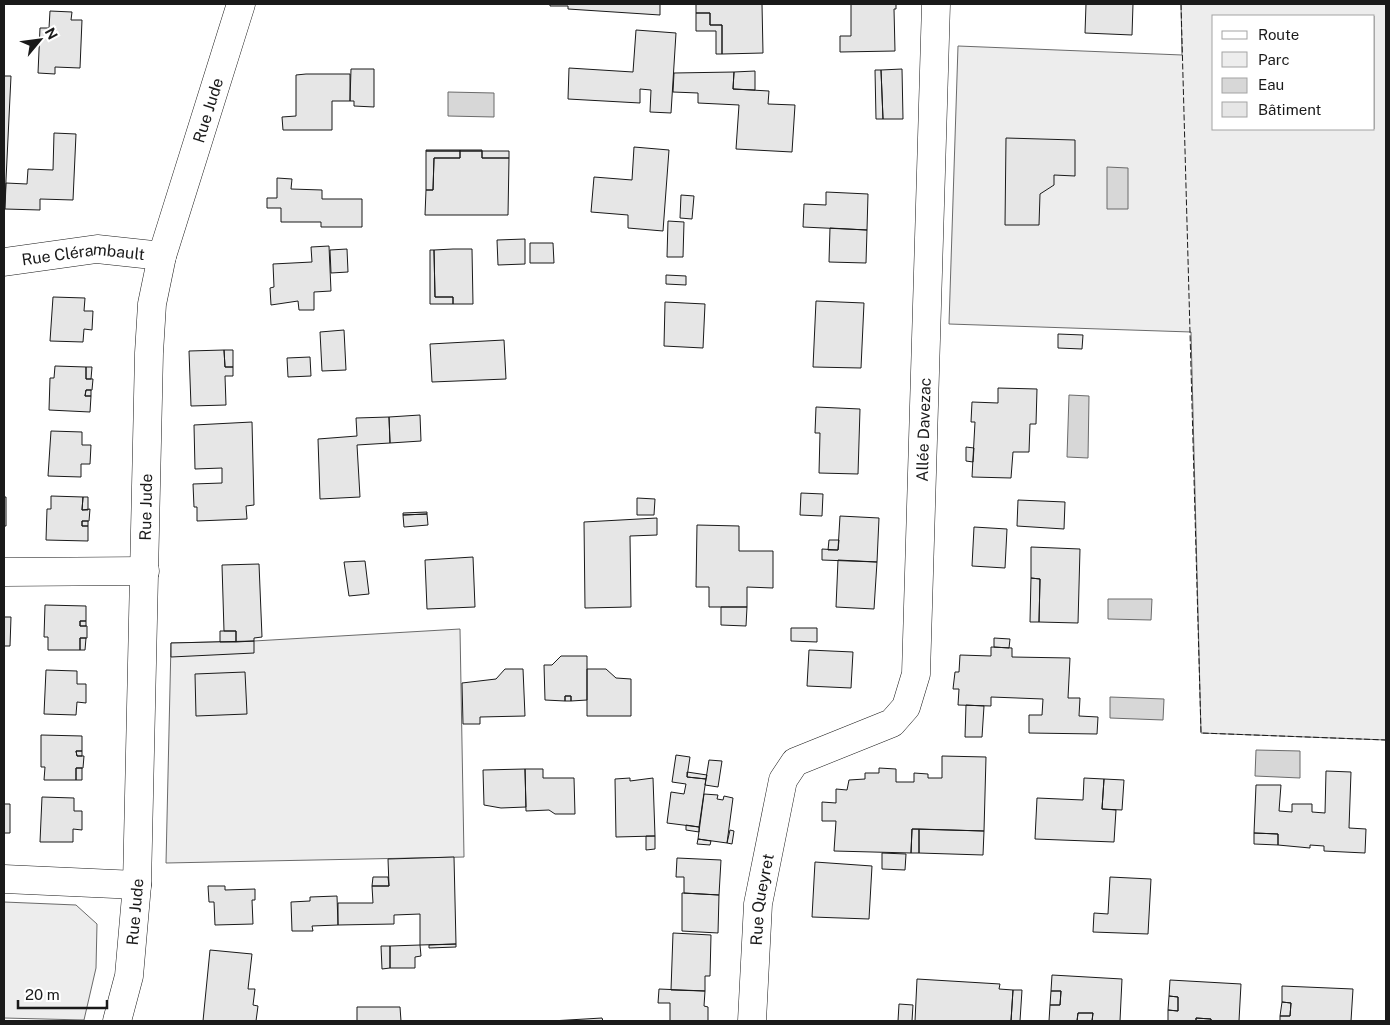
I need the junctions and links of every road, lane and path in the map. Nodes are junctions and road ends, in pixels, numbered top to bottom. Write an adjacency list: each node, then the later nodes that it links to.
1 (241, 4): 3 (street, Rue Jude)
2 (936, 4): 7 (street, Allée Davezac)
3 (162, 256): 4 (street, Rue Clérambault); 5 (street, Rue Jude)
4 (4, 262)
5 (145, 571): 6 (street); 9 (street, Rue Jude)
6 (4, 572)
7 (784, 780): 11 (street, Rue Queyret)
8 (4, 879): 9 (street)
9 (137, 885): 10 (street, Rue Jude)
10 (117, 1021)
11 (752, 1021)

